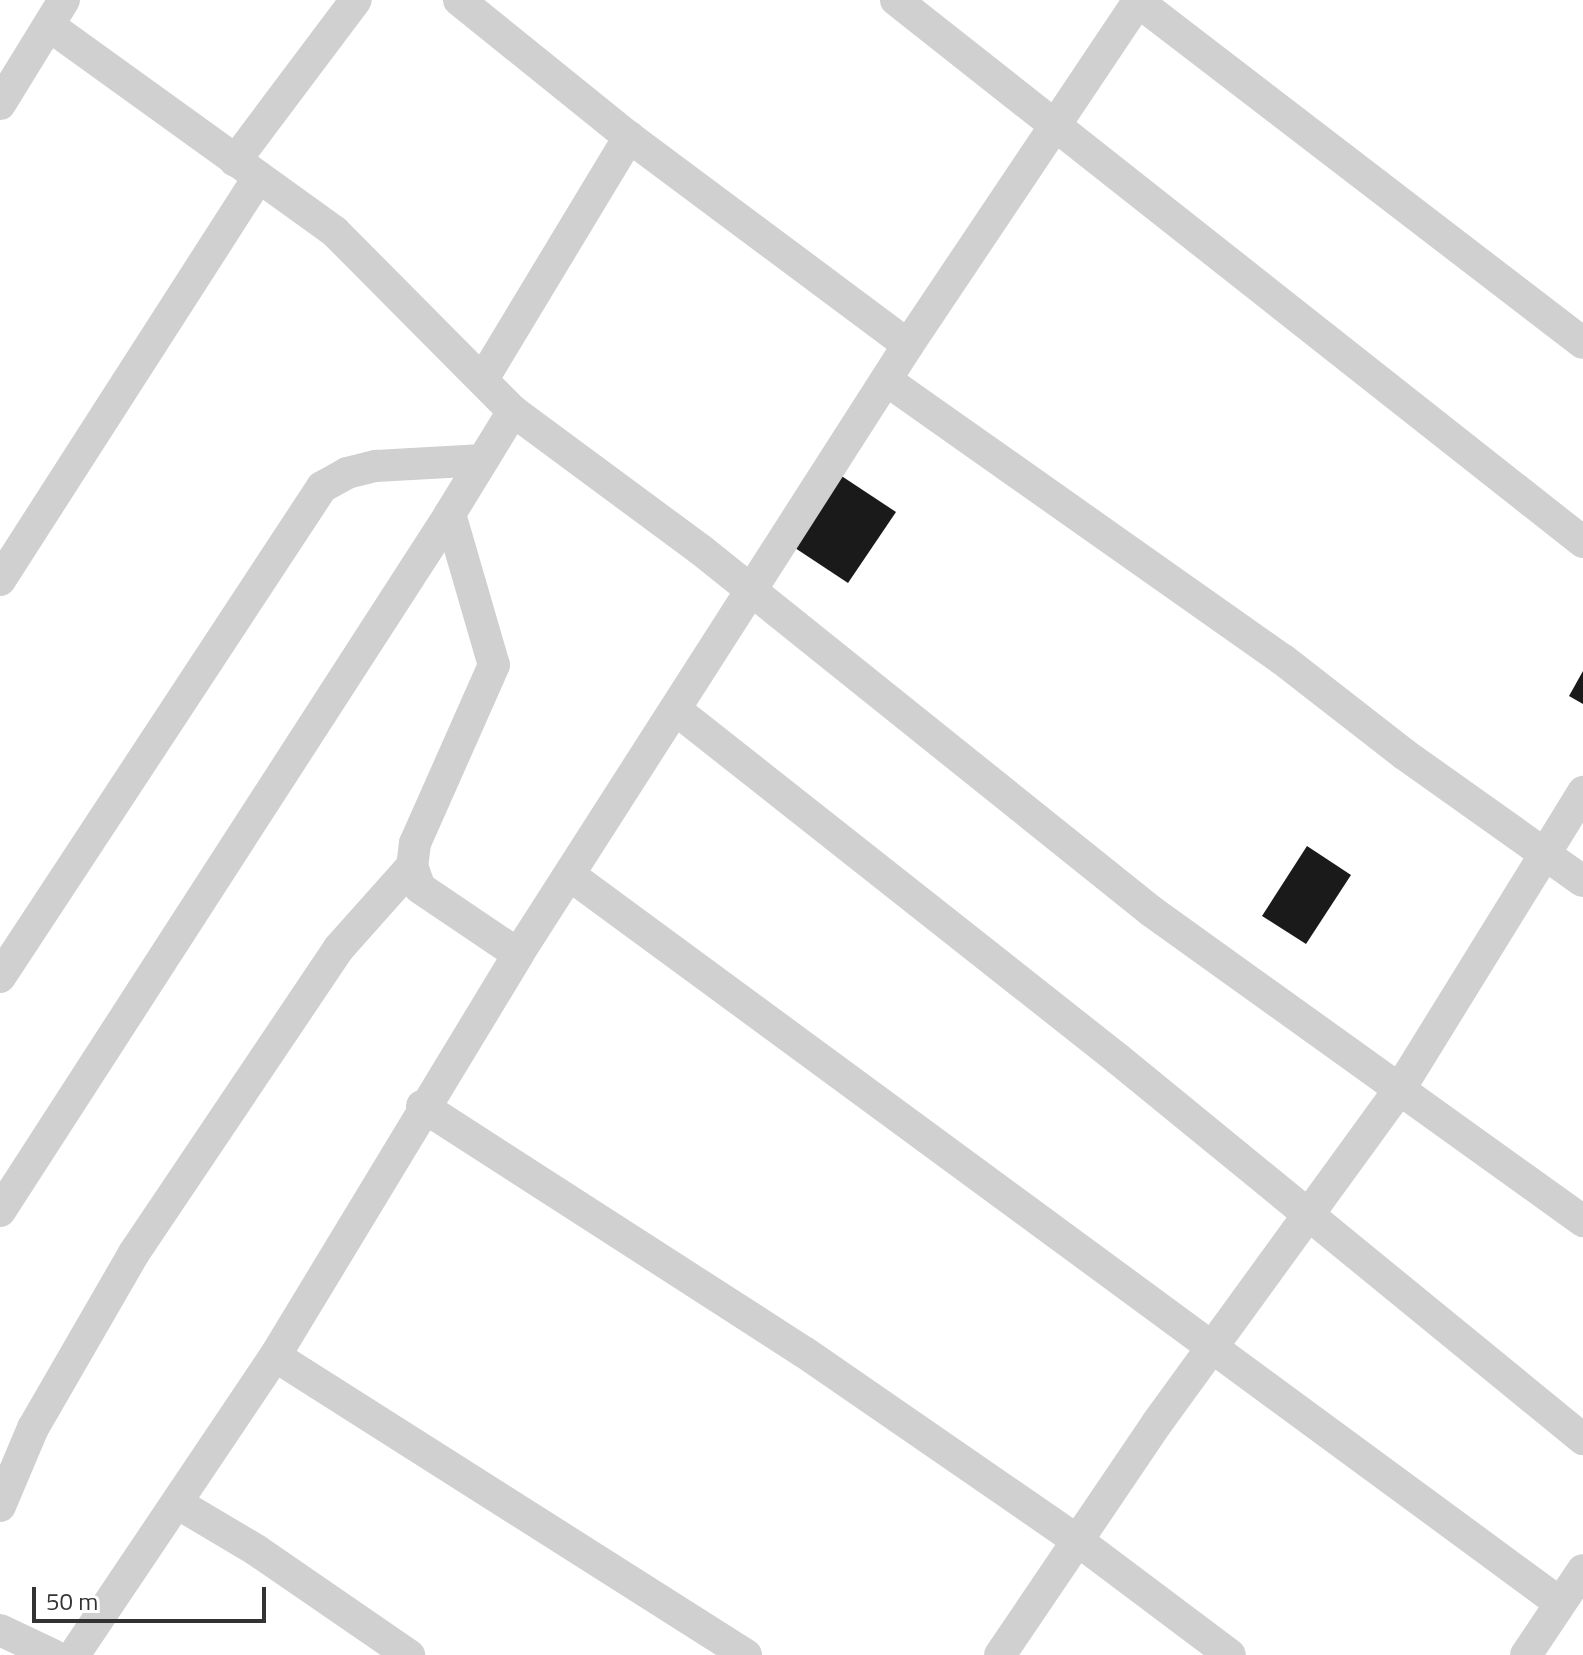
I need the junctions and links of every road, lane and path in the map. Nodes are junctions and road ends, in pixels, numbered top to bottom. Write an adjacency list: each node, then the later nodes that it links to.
1 (356, 0): 9 (street)
2 (459, 0): 8 (street)
3 (896, 0): 7 (street)
4 (1137, 1): 7 (street); 10 (street)
5 (58, 13): 6 (street); 9 (street)
6 (0, 104)
7 (1056, 128): 11 (street); 17 (street)
8 (629, 137): 11 (street); 12 (street)
9 (247, 169): 12 (street); 18 (street)
10 (1583, 343)
11 (908, 345): 13 (street)
12 (483, 379): 14 (street)
13 (886, 380): 19 (street); 22 (street)
14 (513, 411): 15 (street); 19 (street)
15 (483, 460): 16 (street); 27 (street)
16 (450, 514): 23 (street); 30 (street)
17 (1583, 542)
18 (0, 580)
19 (750, 591): 20 (street); 28 (street)
20 (676, 710): 24 (street); 31 (street)
21 (1583, 792): 22 (street)
22 (1545, 851): 25 (street); 28 (street)
23 (412, 866): 26 (street); 37 (street)
24 (571, 876): 26 (street); 33 (street)
25 (1583, 881)
26 (518, 954): 29 (street)
27 (6, 957)
28 (1401, 1087): 31 (street); 32 (street)
29 (422, 1106): 34 (street); 38 (street)
30 (0, 1211)
31 (1306, 1214): 33 (street); 35 (street)
32 (1583, 1221)
33 (1213, 1344): 38 (street); 40 (street)
34 (275, 1356): 36 (street); 45 (street)
35 (1583, 1439)
36 (177, 1503): 43 (street); 44 (street)
37 (0, 1506)
38 (1077, 1540): 46 (street); 47 (street)
39 (1583, 1570): 40 (street)
40 (1560, 1603): 48 (street)
41 (0, 1630): 42 (street)
42 (53, 1655)
43 (74, 1655)
44 (409, 1655)
45 (746, 1655)
46 (1000, 1655)
47 (1230, 1655)
48 (1526, 1655)

